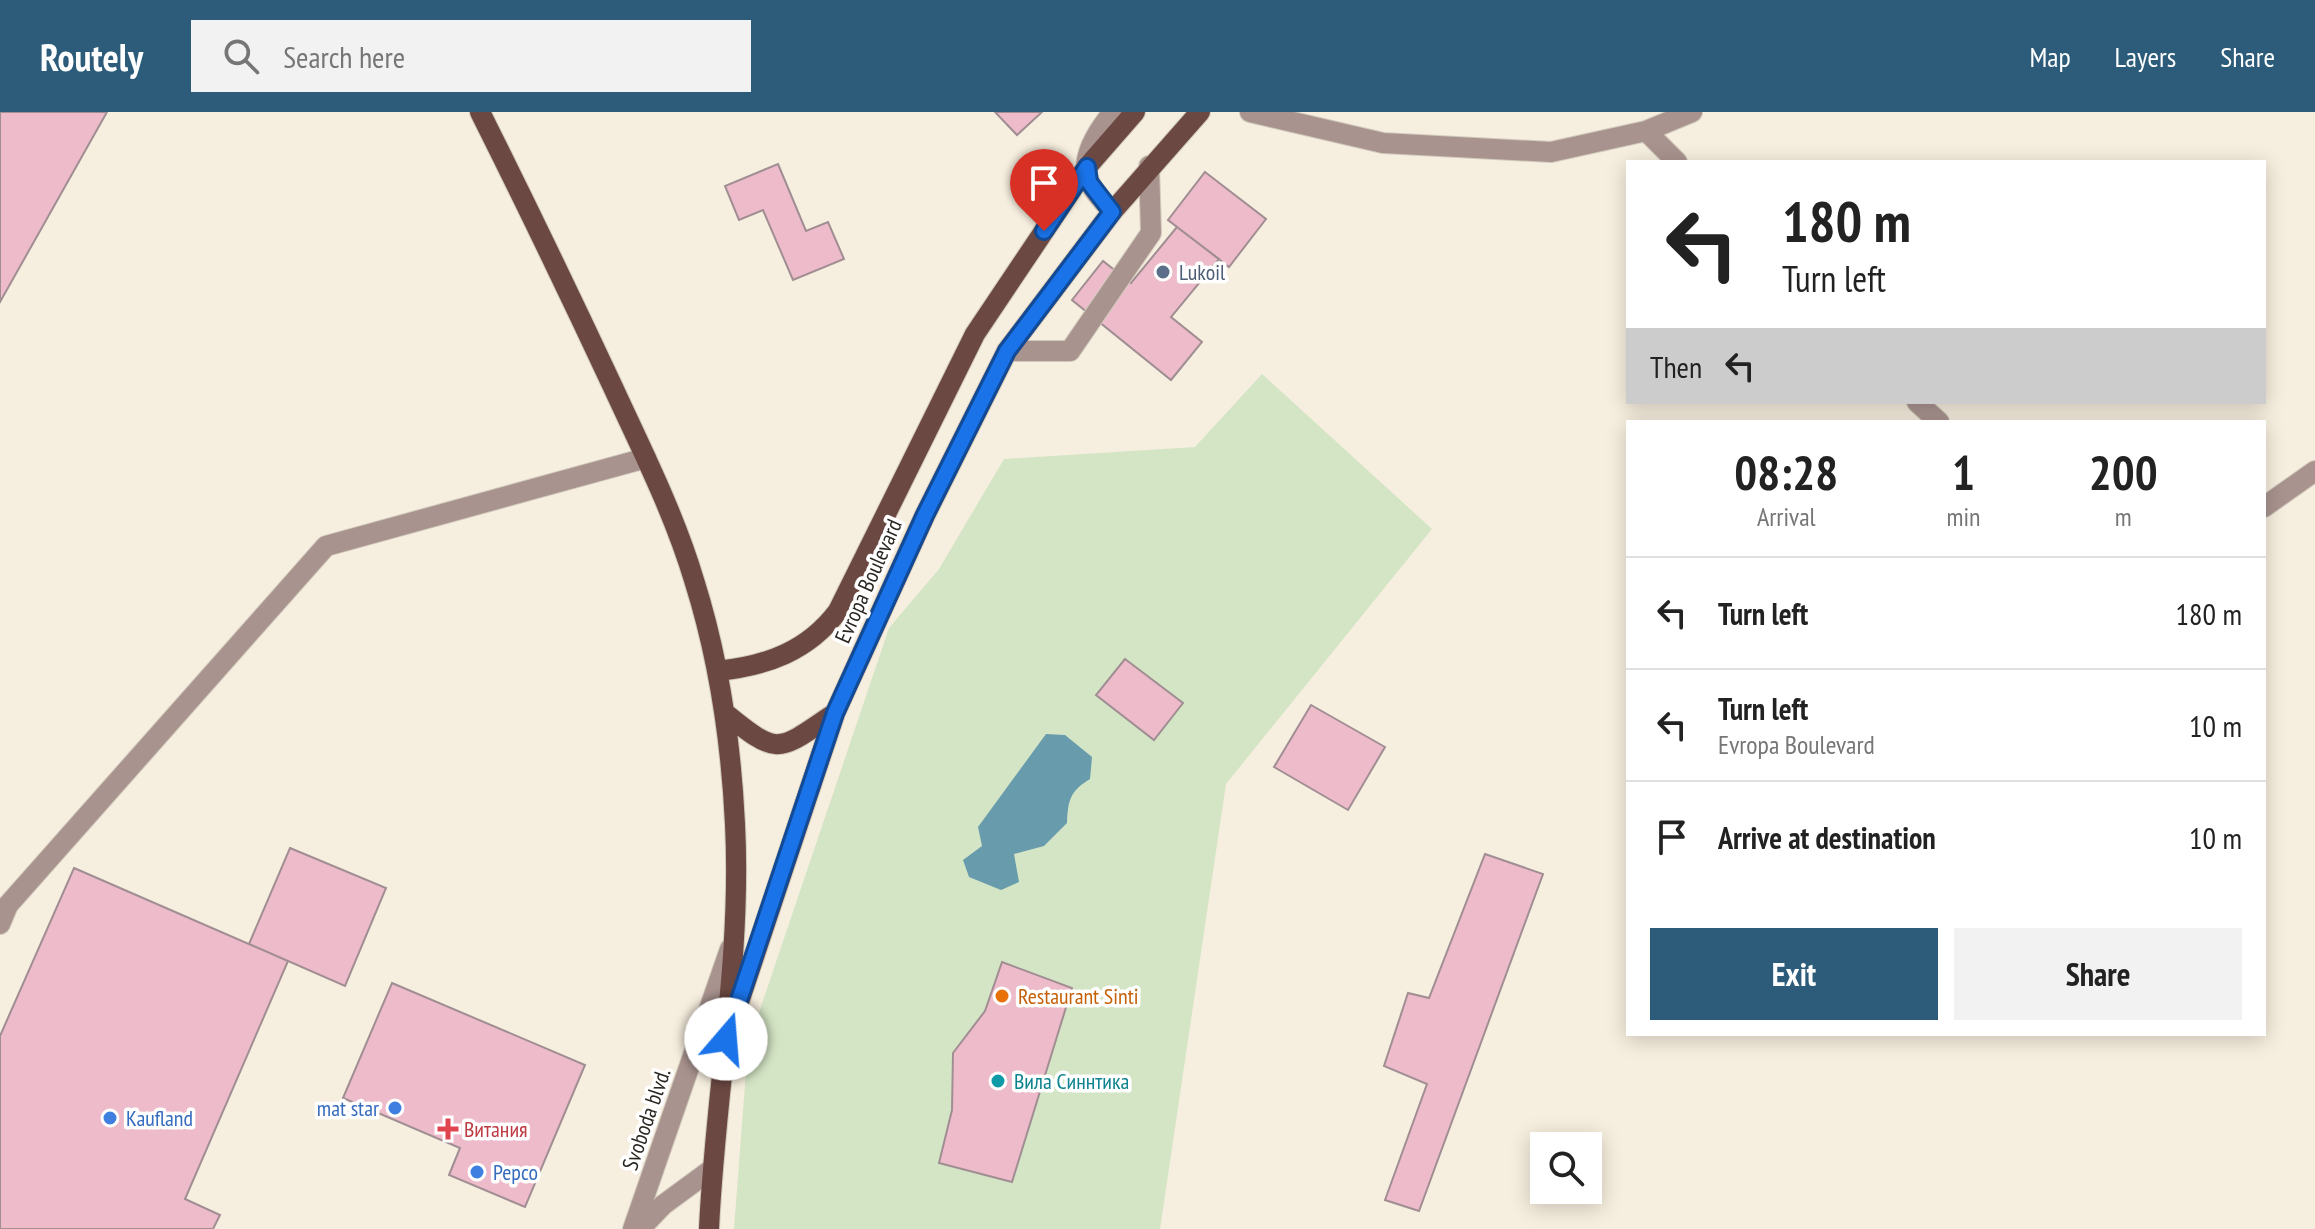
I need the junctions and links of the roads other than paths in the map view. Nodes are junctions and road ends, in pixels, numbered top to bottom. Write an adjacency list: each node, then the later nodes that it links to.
1 (480, 112): 15 (main road)
2 (1113, 112): 10 (street)
3 (1135, 112): 10 (main road, Evropa Boulevard)
4 (1200, 112): 9 (main road, Evropa Boulevard)
5 (1250, 112): 7 (street)
6 (1692, 112): 7 (street)
7 (1646, 131): 8 (street)
8 (1675, 160)
9 (1149, 166): 11 (main road, Evropa Boulevard); 12 (street)
10 (1087, 167): 11 (street); 18 (main road, Evropa Boulevard)
11 (1112, 212): 12 (main road, Evropa Boulevard)
12 (1007, 351): 20 (main road, Evropa Boulevard)
13 (1919, 404): 14 (street)
14 (1937, 420)
15 (646, 458): 18 (main road); 21 (street)
16 (2315, 471): 17 (street)
17 (2266, 506)
18 (717, 671): 19 (main road)
19 (725, 713): 20 (main road); 22 (main road)
20 (835, 713): 23 (main road, Evropa Boulevard)
21 (0, 924)
22 (736, 933): 23 (main road); 25 (street, Svoboda blvd.)
23 (726, 1039): 24 (main road)
24 (712, 1169): 26 (street); 27 (main road)
25 (633, 1229)
26 (640, 1229)
27 (709, 1229)

